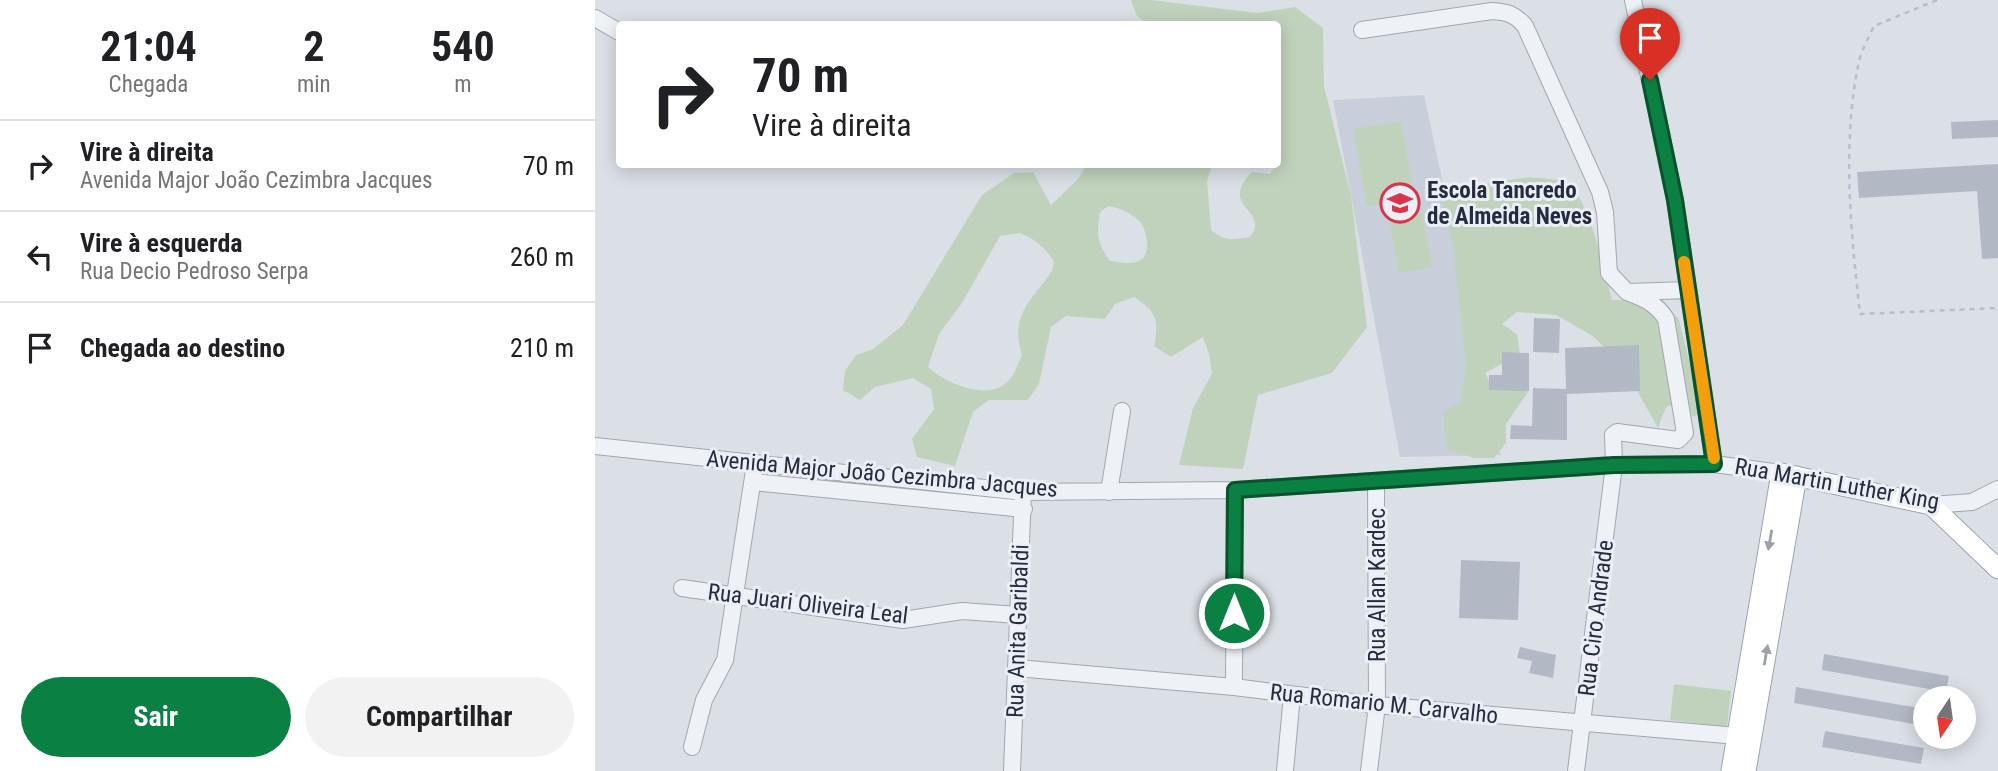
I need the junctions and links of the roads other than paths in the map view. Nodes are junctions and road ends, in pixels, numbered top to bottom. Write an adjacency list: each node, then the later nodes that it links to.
1 (1633, 0): 5 (street)
2 (595, 18): 3 (street)
3 (616, 30)
4 (1362, 30): 6 (street)
5 (1688, 290): 6 (street); 10 (street)
6 (1626, 292): 11 (street, Rua Ciro Andrade)
7 (1122, 411): 18 (street)
8 (595, 446): 9 (street, Avenida Major João Cezimbra Jacques)
9 (755, 464): 13 (street); 17 (street, Avenida Major João Cezimbra Jacques)
10 (1714, 464): 11 (street, Avenida Major João Cezimbra Jacques); 12 (street, Rua Martin Luther King)
11 (1614, 465): 14 (street, Avenida Major João Cezimbra Jacques); 29 (street, Rua Ciro Andrade)
12 (1789, 475): 19 (main road, Rua Martin Luther King); 30 (main road)
13 (753, 482): 20 (street); 23 (street)
14 (1377, 482): 16 (street, Avenida Major João Cezimbra Jacques); 28 (street, Rua Allan Kardec)
15 (1998, 489): 19 (street, Rua Martin Luther King)
16 (1235, 490): 18 (street, Avenida Major João Cezimbra Jacques); 26 (street)
17 (1023, 492): 18 (street, Avenida Major João Cezimbra Jacques); 20 (street, Rua Anita Garibaldi)
18 (1109, 492)
19 (1931, 505): 21 (main road)
20 (1024, 509): 24 (street, Rua Anita Garibaldi)
21 (1998, 569)
22 (682, 588): 23 (street, Rua Juari Oliveira Leal)
23 (736, 597): 24 (street, Rua Juari Oliveira Leal); 31 (street)
24 (1019, 615): 25 (street, Rua Anita Garibaldi)
25 (1017, 668): 26 (street, Rua Romario M. Carvalho); 32 (street, Rua Anita Garibaldi)
26 (1234, 687): 27 (street, Rua Romario M. Carvalho)
27 (1292, 695): 28 (street, Rua Romario M. Carvalho); 33 (street)
28 (1377, 705): 29 (street, Rua Romario M. Carvalho); 34 (street, Rua Allan Kardec)
29 (1583, 723): 30 (street, Rua Romario M. Carvalho); 35 (street, Rua Ciro Andrade)
30 (1744, 736): 36 (main road); 37 (main road)
31 (692, 747)
32 (1012, 771)
33 (1285, 771)
34 (1369, 771)
35 (1576, 771)
36 (1731, 771)
37 (1746, 771)

